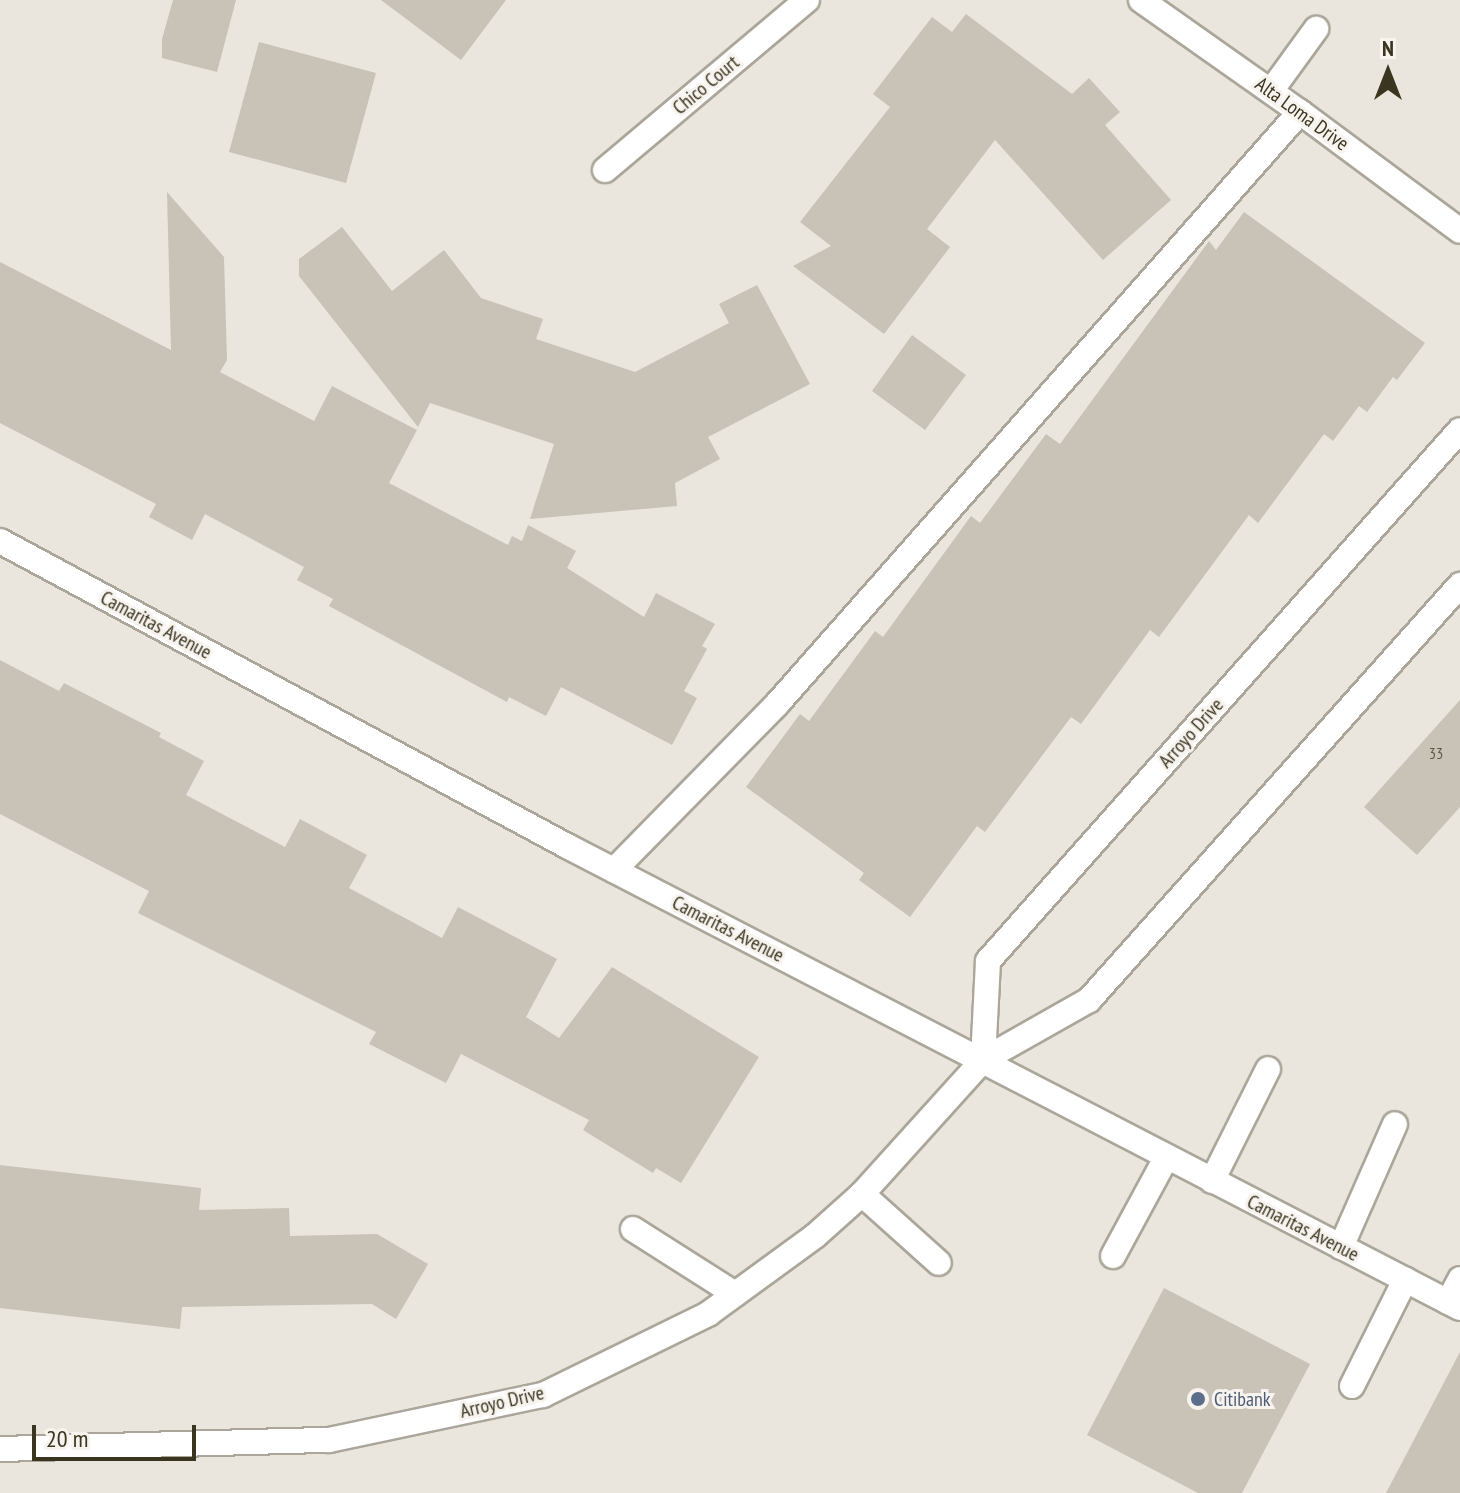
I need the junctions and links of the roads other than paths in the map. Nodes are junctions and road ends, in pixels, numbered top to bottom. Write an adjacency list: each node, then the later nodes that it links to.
1 (807, 0): 6 (street, Chico Court)
2 (1141, 0): 4 (street, Alta Loma Drive)
3 (1316, 29): 4 (street)
4 (1271, 91): 5 (street, Alta Loma Drive)
5 (1300, 112): 7 (street, Alta Loma Drive); 11 (street)
6 (605, 170)
7 (1460, 231)
8 (1460, 430): 12 (street, Arroyo Drive)
9 (0, 541): 11 (street, Camaritas Avenue)
10 (1460, 585): 12 (street, Arroyo Drive)
11 (614, 870): 12 (street, Camaritas Avenue)
12 (983, 1060): 15 (street, Camaritas Avenue); 17 (street, Arroyo Drive)
13 (1268, 1069): 16 (street)
14 (1395, 1124): 19 (street)
15 (1166, 1158): 16 (street, Camaritas Avenue); 20 (street)
16 (1212, 1181): 19 (street, Camaritas Avenue)
17 (862, 1194): 21 (street); 24 (street, Arroyo Drive)
18 (633, 1229): 24 (street)
19 (1341, 1247): 23 (street, Camaritas Avenue)
20 (1113, 1256)
21 (939, 1263)
22 (1460, 1279): 25 (street)
23 (1405, 1280): 25 (street, Camaritas Avenue); 26 (street)
24 (735, 1294): 27 (street, Arroyo Drive)
25 (1454, 1305)
26 (1352, 1386)
27 (0, 1449)

